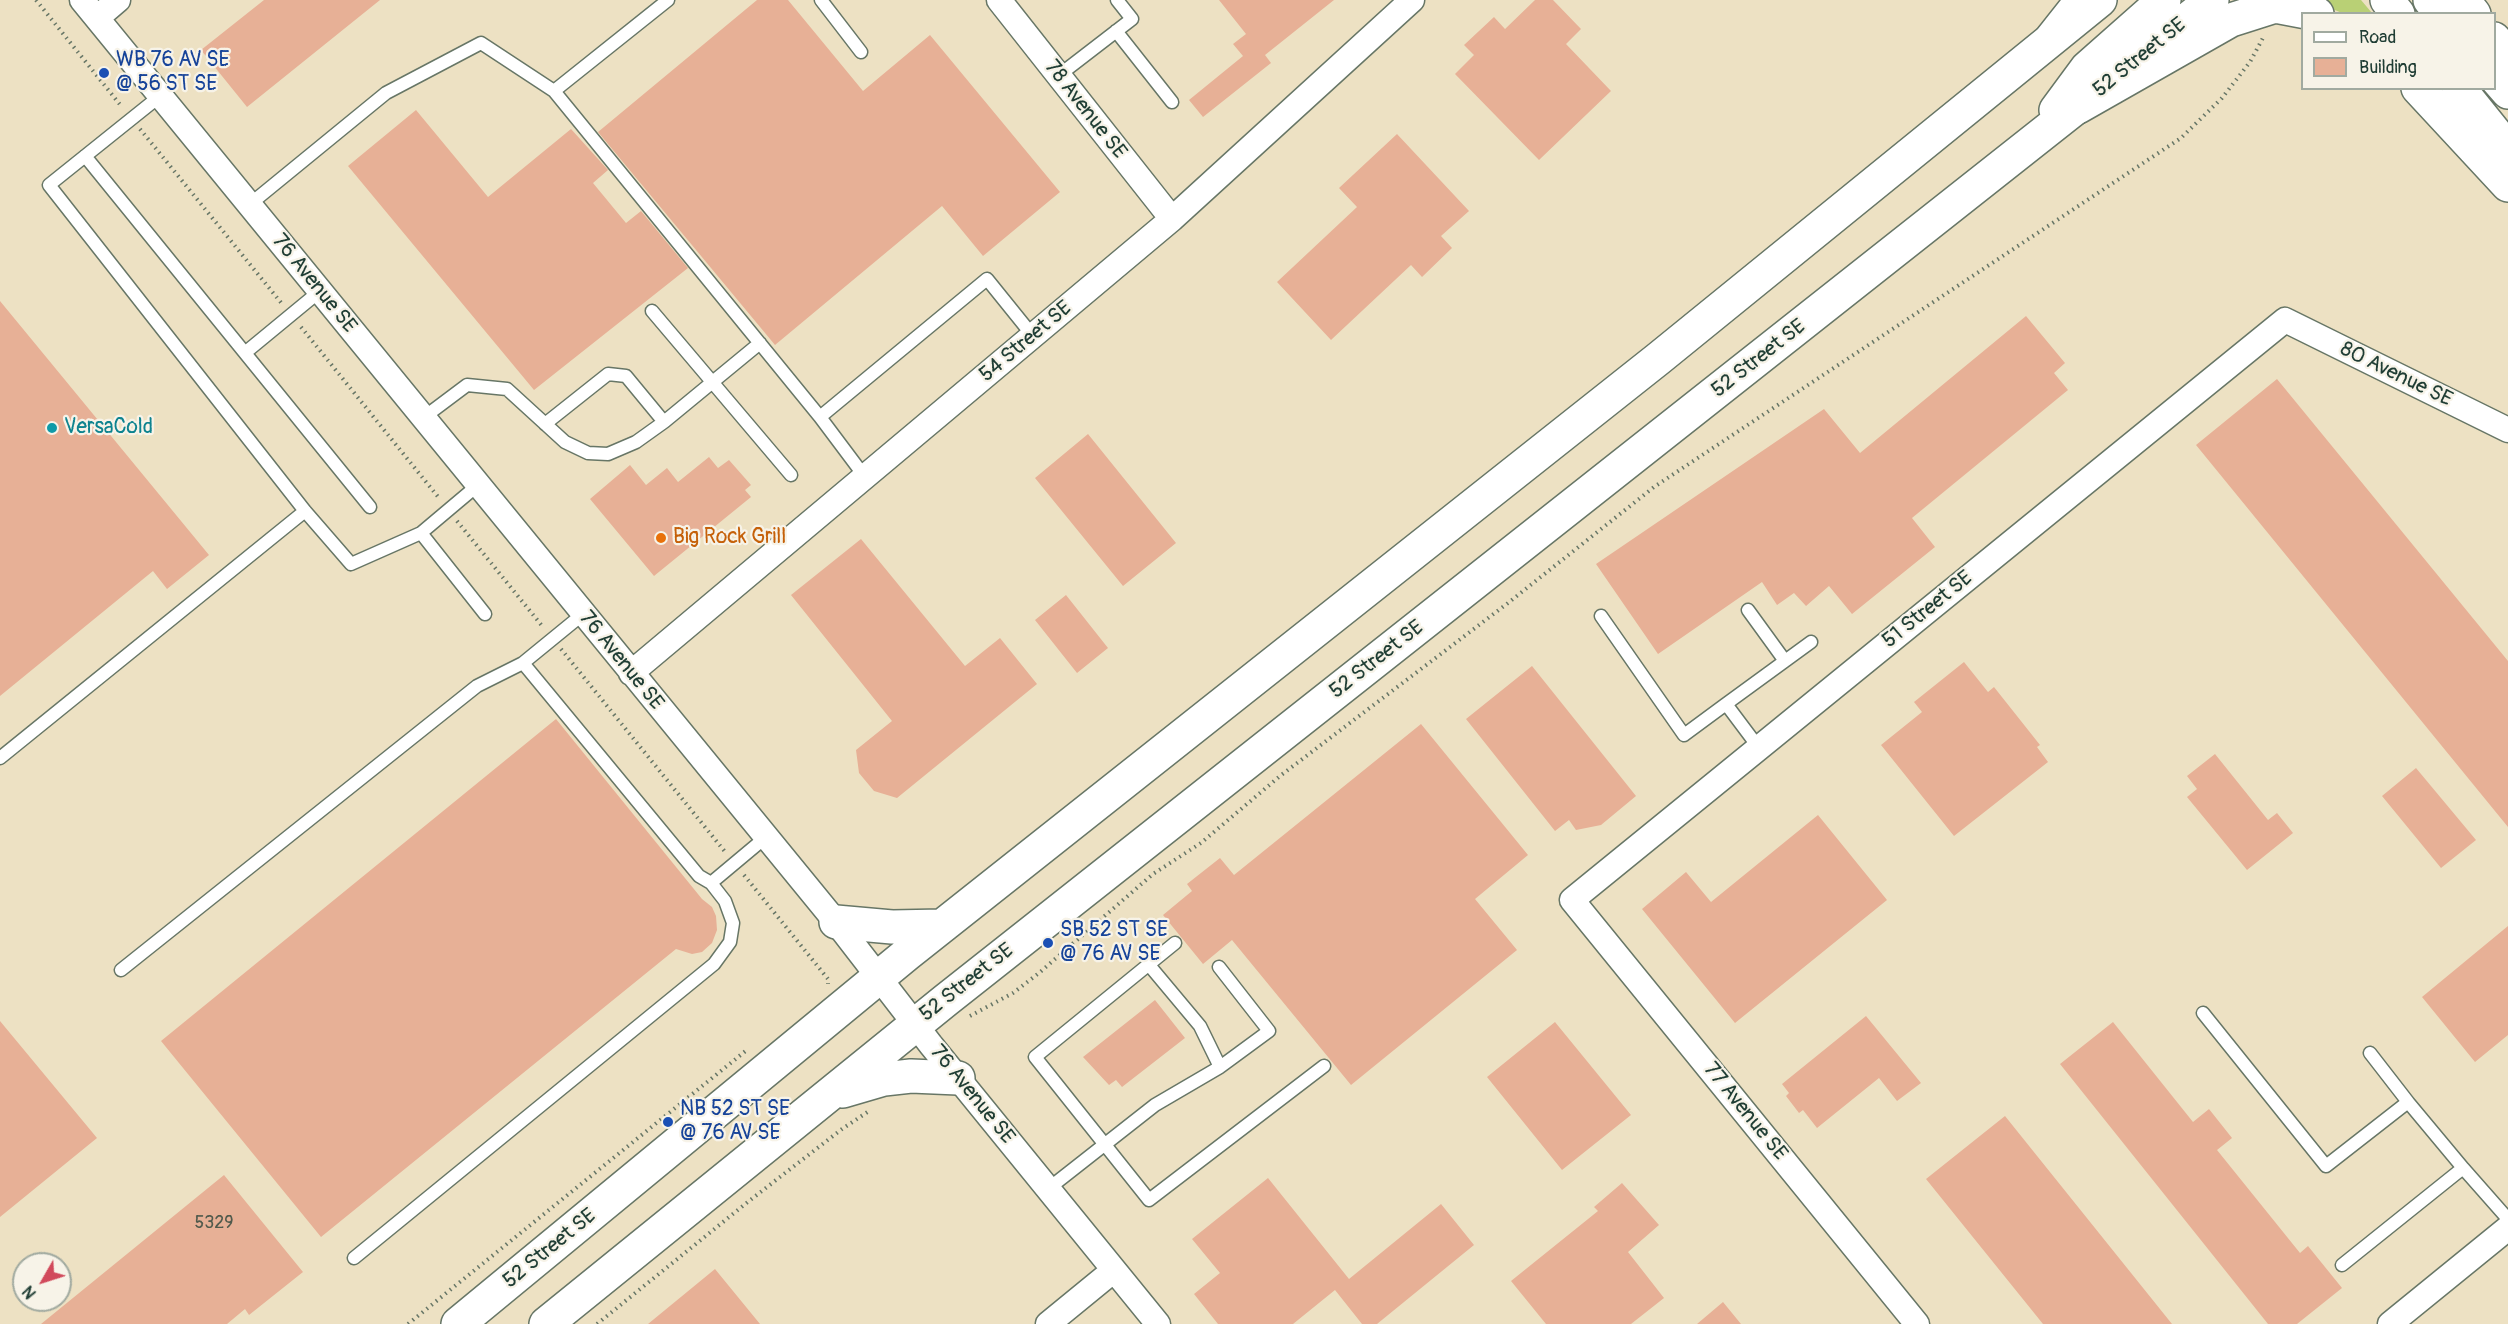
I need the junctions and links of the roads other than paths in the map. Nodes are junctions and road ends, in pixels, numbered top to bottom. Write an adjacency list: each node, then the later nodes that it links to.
1 (118, 0): 14 (street)
2 (668, 0): 28 (lane)
3 (821, 0): 22 (lane)
4 (999, 0): 24 (street, 78 Avenue SE)
5 (1117, 0): 19 (lane)
6 (1412, 0): 38 (street, 54 Street SE)
7 (2082, 0): 20 (main road)
8 (2100, 0): 20 (main road, 52 Street SE)
9 (2164, 0): 33 (main road)
10 (2212, 0): 32 (main road, 52 Street SE)
11 (2387, 0): 16 (main road)
12 (2430, 0): 17 (main road)
13 (2463, 0): 18 (main road)
14 (89, 9): 30 (street, 76 Avenue SE)
15 (2306, 12): 32 (main road)
16 (2396, 12)
17 (2440, 12)
18 (2472, 12)
19 (1116, 31): 24 (lane); 31 (lane)
20 (2052, 38): 72 (main road, 52 Street SE)
21 (2496, 41): 23 (main road)
22 (861, 52)
23 (2508, 56)
24 (1058, 76): 38 (street, 78 Avenue SE)
25 (2496, 78): 29 (main road)
26 (2420, 90): 36 (main road)
27 (2461, 90): 34 (main road)
28 (554, 91): 37 (lane); 43 (lane)
29 (2508, 92)
30 (160, 96): 35 (lane); 37 (street, 76 Avenue SE)
31 (1172, 102)
32 (2078, 107): 33 (main road, 52 Street SE)
33 (2030, 145): 79 (main road, 52 Street SE)
34 (2508, 149)
35 (85, 156): 44 (lane); 55 (lane)
36 (2508, 185)
37 (249, 205): 39 (street, 76 Avenue SE)
38 (1172, 219): 42 (street, 54 Street SE)
39 (320, 291): 44 (lane); 47 (street, 76 Avenue SE)
40 (652, 311): 45 (lane)
41 (2285, 320): 50 (street, 80 Avenue SE); 66 (street, 51 Street SE)
42 (1033, 336): 46 (lane); 52 (street, 54 Street SE)
43 (760, 343): 45 (lane); 46 (lane)
44 (246, 352): 54 (lane)
45 (712, 382): 48 (lane); 51 (lane)
46 (820, 417): 52 (lane)
47 (423, 418): 49 (lane); 53 (street, 76 Avenue SE)
48 (664, 422): 49 (lane); 49 (lane)
49 (546, 424)
50 (2508, 430)
51 (791, 476)
52 (866, 477): 64 (street, 54 Street SE)
53 (478, 485): 56 (lane); 59 (street, 76 Avenue SE)
54 (370, 507)
55 (305, 511): 56 (lane); 67 (lane)
56 (421, 533): 58 (lane)
57 (1748, 610): 62 (lane)
58 (485, 614)
59 (583, 614): 63 (lane); 64 (street, 76 Avenue SE)
60 (1601, 616): 65 (lane)
61 (1810, 642): 62 (lane)
62 (1785, 661): 65 (lane)
63 (523, 663): 69 (lane); 76 (lane)
64 (632, 674): 68 (street, 76 Avenue SE)
65 (1726, 704): 66 (lane)
66 (1759, 748): 70 (street, 51 Street SE)
67 (0, 758)
68 (766, 837): 69 (lane); 71 (street, 76 Avenue SE)
69 (711, 883): 91 (lane)
70 (1572, 900): 98 (street, 77 Avenue SE)
71 (836, 922): 72 (main road); 77 (street, 76 Avenue SE)
72 (942, 926): 77 (main road, 52 Street SE)
73 (1175, 943): 74 (lane)
74 (1149, 965): 82 (lane); 86 (lane)
75 (1219, 967): 82 (lane)
76 (121, 970)
77 (878, 978): 79 (street, 76 Avenue SE); 94 (main road, 52 Street SE)
78 (2203, 1013): 85 (lane)
79 (915, 1024): 83 (street, 76 Avenue SE); 84 (main road, 52 Street SE)
80 (2370, 1053): 85 (lane)
81 (1324, 1066): 86 (lane)
82 (1220, 1067): 86 (lane)
83 (958, 1078): 84 (main road); 88 (street, 76 Avenue SE)
84 (827, 1096): 95 (main road, 52 Street SE)
85 (2408, 1102): 87 (lane)
86 (1105, 1144): 88 (lane)
87 (2463, 1168): 89 (lane); 92 (lane)
88 (1048, 1189): 93 (street, 76 Avenue SE)
89 (2508, 1219)
90 (2508, 1228): 99 (street)
91 (354, 1258)
92 (2342, 1265)
93 (1114, 1270): 96 (street); 97 (street, 76 Avenue SE)
94 (458, 1324)
95 (546, 1324)
96 (1047, 1324)
97 (1158, 1324)
98 (1917, 1324)
99 (2390, 1324)

